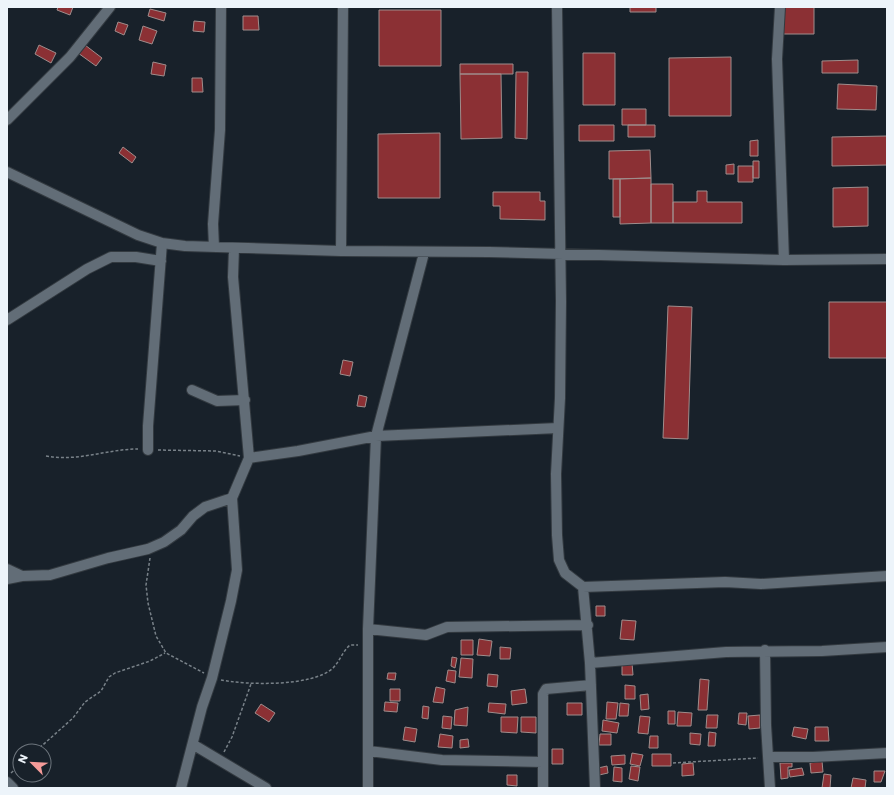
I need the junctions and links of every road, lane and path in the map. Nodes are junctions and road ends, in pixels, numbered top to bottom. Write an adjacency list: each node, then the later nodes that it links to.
1 (110, 7): 6 (street)
2 (221, 7): 9 (street)
3 (343, 7): 11 (street)
4 (557, 7): 13 (street)
5 (780, 7): 15 (street)
6 (7, 120)
7 (7, 172): 8 (street)
8 (162, 243): 9 (street); 16 (street)
9 (214, 247): 10 (street)
10 (234, 248): 11 (street); 19 (street)
11 (341, 251): 12 (street)
12 (424, 253): 13 (street); 21 (street)
13 (559, 256): 15 (street); 20 (street)
14 (887, 259): 15 (street)
15 (784, 260)
16 (161, 261): 17 (street); 22 (street)
17 (7, 320)
18 (192, 390): 19 (street)
19 (245, 400): 23 (street)
20 (558, 428): 21 (street); 30 (street)
21 (376, 436): 23 (street); 32 (street)
22 (148, 450)
23 (249, 458): 24 (street)
24 (232, 498): 25 (street); 38 (street)
25 (148, 549): 27 (street); 36 (path)
26 (7, 569): 27 (street)
27 (22, 576): 29 (street)
28 (887, 576): 30 (street)
29 (7, 579)
30 (583, 587): 31 (street)
31 (588, 625): 32 (street); 37 (street)
32 (368, 628): 33 (street)
33 (368, 645): 39 (path); 43 (street)
34 (887, 647): 35 (street)
35 (765, 650): 37 (street); 45 (street)
36 (166, 653): 38 (path); 41 (path)
37 (590, 663): 40 (street)
38 (212, 678): 39 (path); 42 (street)
39 (251, 684): 46 (path)
40 (591, 685): 47 (street); 55 (street)
41 (45, 743)
42 (194, 745): 46 (street); 51 (street)
43 (369, 751): 47 (street); 53 (street)
44 (887, 753): 45 (street)
45 (768, 757): 48 (path); 56 (street)
46 (220, 759): 52 (street)
47 (543, 762): 54 (street)
48 (673, 763)
49 (7, 782): 50 (street)
50 (13, 788)
51 (181, 788)
52 (266, 788)
53 (368, 788)
54 (543, 788)
55 (595, 788)
56 (770, 788)

